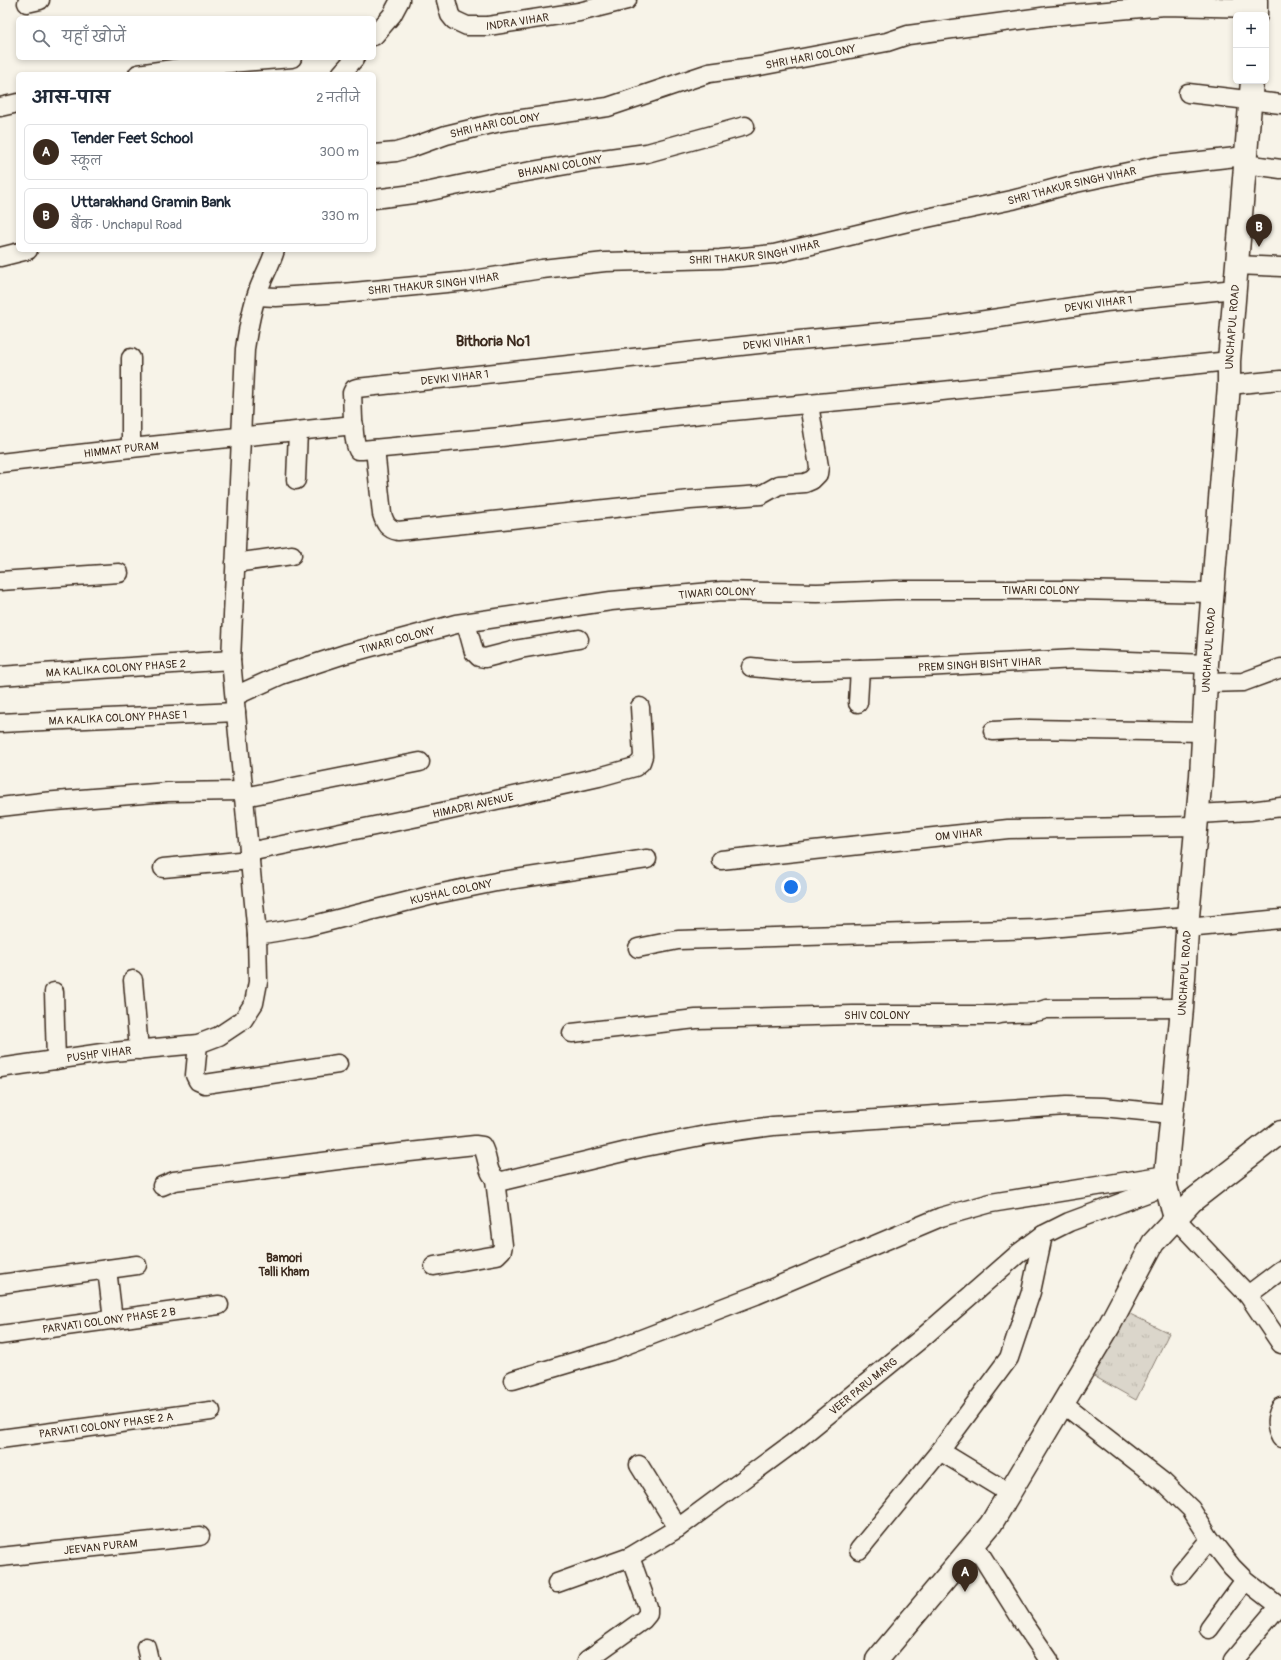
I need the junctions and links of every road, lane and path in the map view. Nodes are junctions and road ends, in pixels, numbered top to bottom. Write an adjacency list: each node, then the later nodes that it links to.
1 (400, 0): 5 (street)
2 (446, 0): 3 (street, INDRA VIHAR)
3 (627, 0)
4 (1256, 8): 16 (street, SHRI HARI COLONY)
5 (376, 34)
6 (268, 60): 8 (street)
7 (353, 60): 9 (street)
8 (152, 72)
9 (343, 72)
10 (1251, 91): 11 (street); 13 (street); 17 (street, UNCHAPUL ROAD)
11 (1188, 93)
12 (16, 103): 14 (street)
13 (1281, 104)
14 (0, 107)
15 (745, 126): 19 (street, BHAVANI COLONY)
16 (376, 154)
17 (1245, 160): 18 (street, SHRI THAKUR SINGH VIHAR); 23 (street, UNCHAPUL ROAD); 26 (street, SHRI THAKUR SINGH VIHAR)
18 (1281, 169)
19 (376, 200)
20 (20, 252): 22 (street)
21 (274, 252): 26 (street, PUSHP VIHAR)
22 (0, 257)
23 (1236, 265): 24 (street); 25 (street, UNCHAPUL ROAD)
24 (1281, 267)
25 (1235, 289): 28 (street, UNCHAPUL ROAD); 32 (street, DEVKI VIHAR 1)
26 (257, 296): 34 (street, PUSHP VIHAR)
27 (132, 358): 35 (street)
28 (1229, 361): 30 (street, UNCHAPUL ROAD); 31 (street)
29 (1281, 380): 30 (street)
30 (1229, 385): 43 (street, UNCHAPUL ROAD)
31 (809, 404): 36 (street); 36 (street)
32 (354, 425): 33 (street, HIMMAT PURAM); 36 (street, DEVKI VIHAR 1)
33 (298, 431): 34 (street, HIMMAT PURAM); 38 (street)
34 (242, 437): 35 (street, HIMMAT PURAM); 40 (street, PUSHP VIHAR)
35 (131, 448): 37 (street, HIMMAT PURAM)
36 (375, 449)
37 (0, 463)
38 (296, 480)
39 (292, 555): 40 (street)
40 (234, 564): 46 (street, PUSHP VIHAR)
41 (119, 573): 42 (street)
42 (0, 582)
43 (1213, 593): 44 (street, TIWARI COLONY); 50 (street, UNCHAPUL ROAD)
44 (466, 623): 45 (street); 53 (street, TIWARI COLONY)
45 (579, 639)
46 (231, 660): 51 (street, MA KALIKA COLONY PHASE 2); 53 (street, PUSHP VIHAR)
47 (751, 667): 49 (street, PREM SINGH BISHT VIHAR)
48 (1281, 668): 50 (street, PREM SINGH BISHT VIHAR)
49 (860, 669): 50 (street, PREM SINGH BISHT VIHAR); 52 (street)
50 (1207, 674): 57 (street, UNCHAPUL ROAD)
51 (0, 676)
52 (858, 703)
53 (235, 704): 55 (street, MA KALIKA COLONY PHASE 1); 59 (street, PUSHP VIHAR)
54 (640, 707): 63 (street, HIMADRI AVENUE)
55 (0, 723)
56 (994, 731): 57 (street)
57 (1204, 732): 62 (street, UNCHAPUL ROAD)
58 (420, 762): 59 (street)
59 (244, 794): 61 (street); 63 (street, PUSHP VIHAR)
60 (1281, 807): 62 (street, OM VIHAR)
61 (0, 808)
62 (1198, 820): 65 (street, OM VIHAR); 68 (street, UNCHAPUL ROAD)
63 (250, 856): 66 (street, HIMADRI AVENUE); 69 (street, PUSHP VIHAR)
64 (647, 859): 69 (street, KUSHAL COLONY)
65 (721, 860)
66 (163, 868)
67 (1281, 919): 68 (street)
68 (1188, 922): 70 (street); 73 (street, UNCHAPUL ROAD)
69 (257, 935): 75 (street, PUSHP VIHAR)
70 (638, 948)
71 (133, 980): 76 (street)
72 (54, 992): 77 (street)
73 (1182, 1008): 74 (street, SHIV COLONY); 80 (street, UNCHAPUL ROAD)
74 (572, 1033)
75 (198, 1044): 76 (street, PUSHP VIHAR); 78 (street)
76 (139, 1050): 77 (street, PUSHP VIHAR)
77 (56, 1060): 79 (street, PUSHP VIHAR)
78 (338, 1064)
79 (0, 1068)
80 (1172, 1114): 82 (street); 83 (street, UNCHAPUL ROAD)
81 (1281, 1132): 85 (street)
82 (495, 1180): 84 (street); 88 (street)
83 (1166, 1181): 85 (street, UNCHAPUL ROAD); 86 (street, VEER PARU MARG); 97 (street)
84 (162, 1186)
85 (1175, 1218): 92 (street); 98 (street)
86 (1043, 1235): 103 (street); 106 (street, VEER PARU MARG)
87 (137, 1265): 89 (street)
88 (434, 1266)
89 (107, 1269): 91 (street); 94 (street)
90 (1281, 1270): 92 (street)
91 (0, 1284)
92 (1248, 1295): 96 (street)
93 (219, 1305): 94 (street, PARVATI COLONY PHASE 2 B)
94 (113, 1320): 95 (street, PARVATI COLONY PHASE 2 B)
95 (0, 1335)
96 (1280, 1342)
97 (513, 1380)
98 (1063, 1404): 105 (street); 108 (street)
99 (1281, 1407): 101 (street)
100 (211, 1411): 102 (street, PARVATI COLONY PHASE 2 A)
101 (1281, 1438)
102 (0, 1439)
103 (940, 1451): 105 (street); 110 (street)
104 (639, 1465): 106 (street)
105 (1009, 1493): 109 (street)
106 (678, 1528): 112 (street, VEER PARU MARG)
107 (200, 1536): 111 (street, JEEVAN PURAM)
108 (1210, 1539): 113 (street); 114 (street)
109 (974, 1544): 119 (street); 120 (street)
110 (859, 1550)
111 (0, 1557)
112 (630, 1557): 115 (street, VEER PARU MARG); 118 (street)
113 (1181, 1574)
114 (1245, 1580): 116 (street); 117 (street)
115 (557, 1583)
116 (1280, 1607): 121 (street)
117 (1208, 1629)
118 (587, 1660)
119 (877, 1660)
120 (1049, 1660)
121 (1233, 1660)

